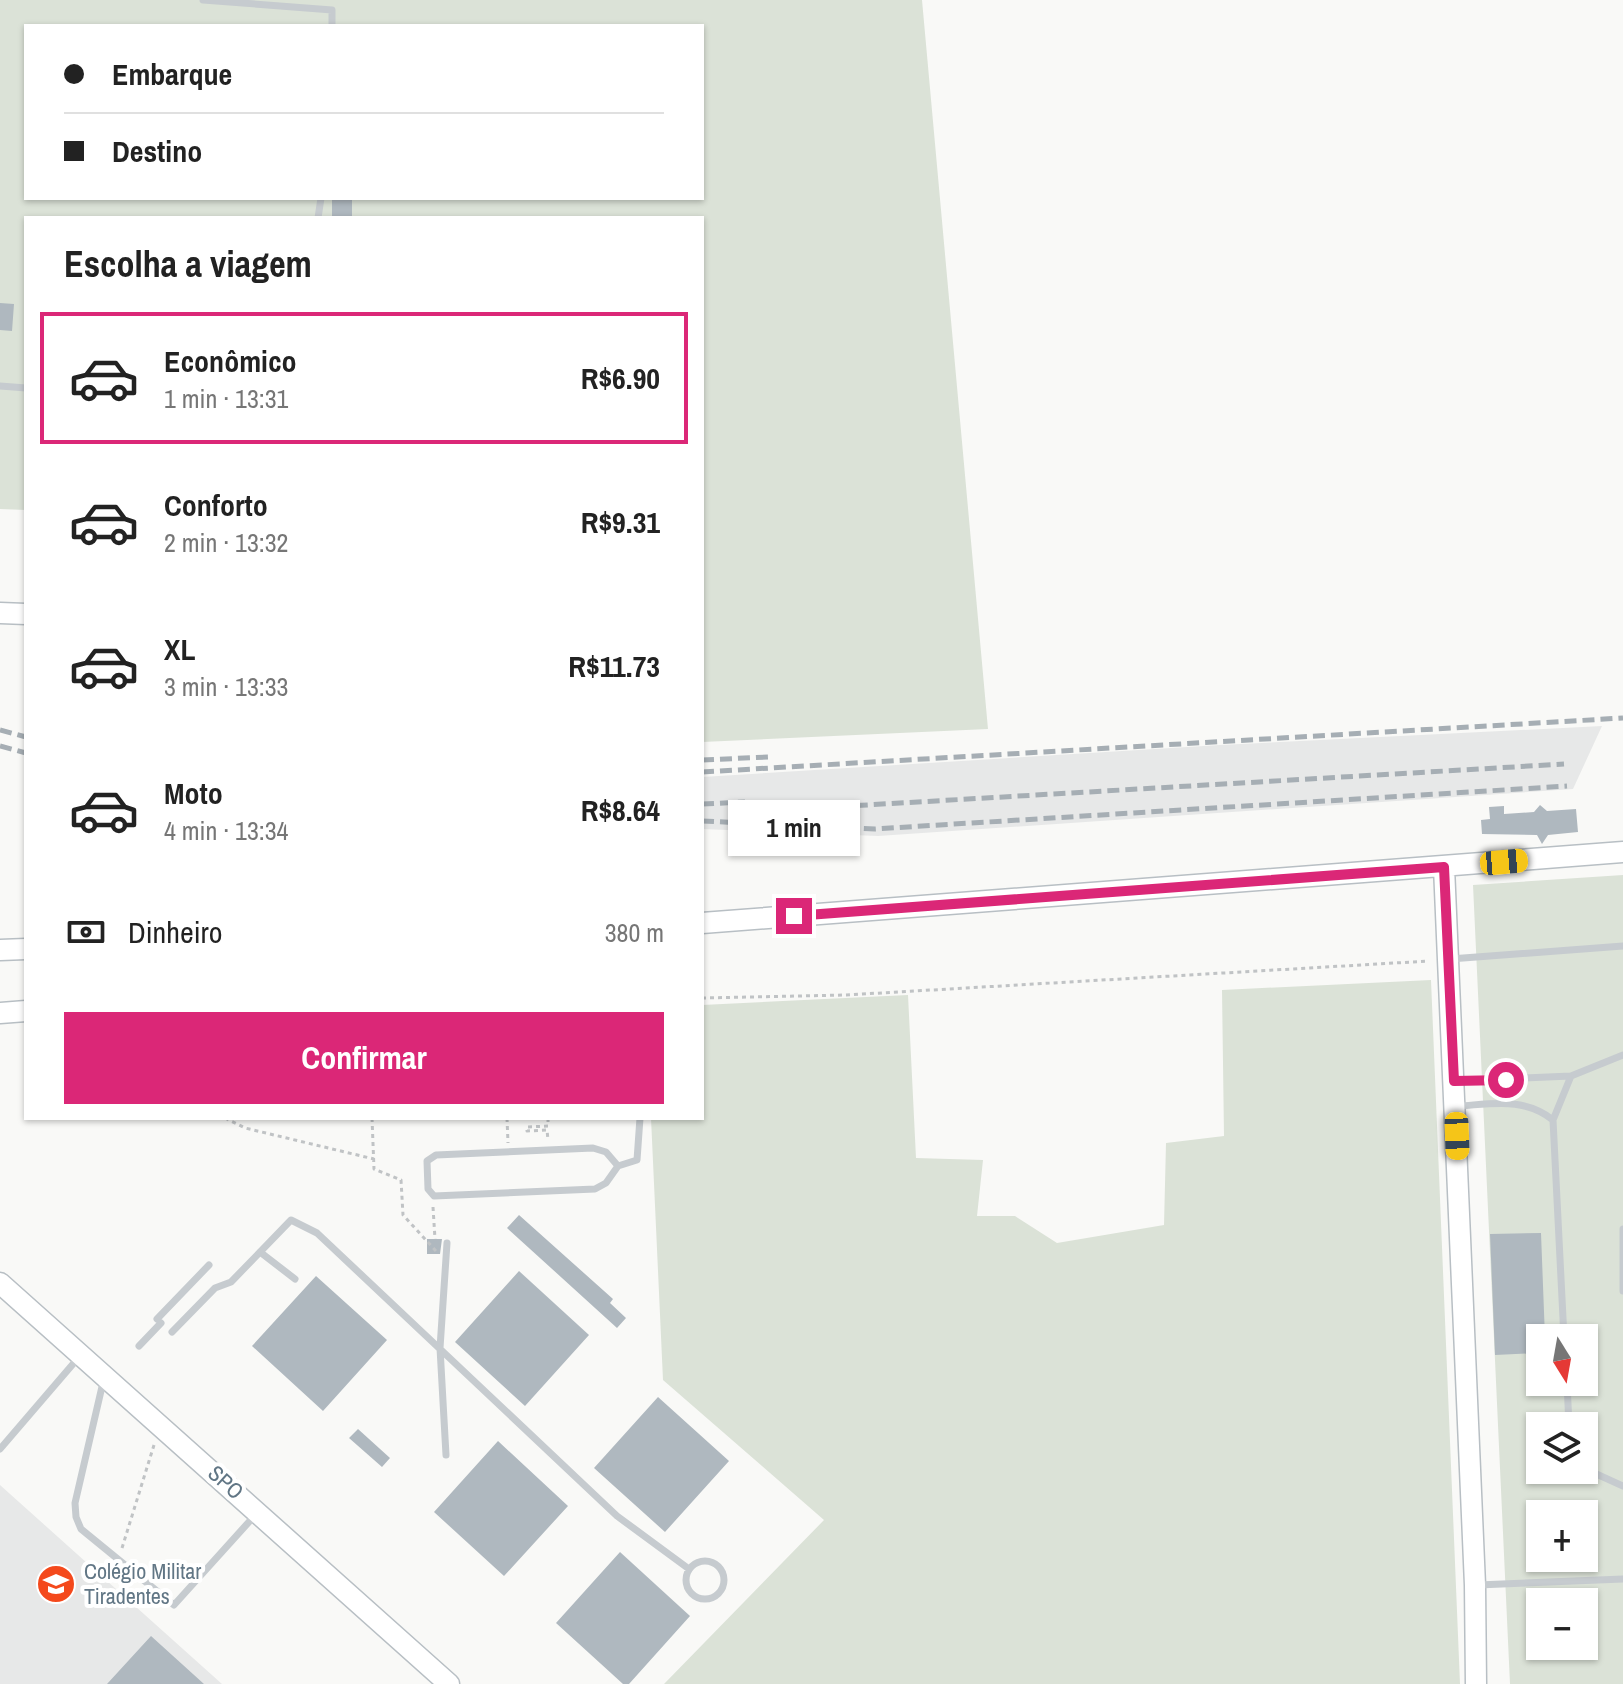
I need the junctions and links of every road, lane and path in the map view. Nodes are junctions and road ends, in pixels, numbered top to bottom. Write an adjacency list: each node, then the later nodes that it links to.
1 (203, 0): 3 (lane)
2 (333, 0): 3 (lane)
3 (332, 10): 4 (lane)
4 (332, 24)
5 (0, 386): 6 (lane)
6 (24, 388)
7 (0, 613): 8 (street)
8 (24, 614)
9 (1623, 852): 10 (street)
10 (1444, 867): 11 (street); 13 (street)
11 (704, 923)
12 (1623, 946): 13 (lane)
13 (1448, 959): 14 (path); 19 (street)
14 (704, 998)
15 (24, 1011): 16 (street)
16 (0, 1013)
17 (1623, 1055): 18 (lane)
18 (1571, 1076): 19 (lane); 26 (lane)
19 (1454, 1081): 20 (street)
20 (1456, 1106): 26 (lane); 56 (street)
21 (229, 1120): 29 (path)
22 (372, 1120): 29 (path)
23 (507, 1120): 27 (path)
24 (548, 1120): 28 (path)
25 (640, 1120): 30 (lane)
26 (1553, 1120): 41 (lane)
27 (508, 1137)
28 (548, 1149): 30 (lane); 31 (lane)
29 (374, 1159): 34 (path)
30 (618, 1166): 31 (lane)
31 (434, 1196): 34 (path)
32 (1623, 1229): 40 (lane)
33 (447, 1243): 36 (lane)
34 (436, 1250): 36 (path)
35 (260, 1252): 38 (lane); 42 (lane); 44 (lane)
36 (446, 1260): 44 (lane)
37 (209, 1265): 43 (lane)
38 (295, 1279)
39 (0, 1283): 45 (street, SPO)
40 (1623, 1291)
41 (1563, 1324)
42 (172, 1332)
43 (139, 1346)
44 (440, 1348): 49 (lane); 54 (lane)
45 (80, 1356): 46 (street, SPO); 48 (lane)
46 (104, 1376): 47 (street, SPO); 53 (lane)
47 (160, 1424): 52 (street, SPO); 53 (path)
48 (0, 1449)
49 (446, 1455)
50 (1598, 1475): 51 (lane)
51 (1623, 1486)
52 (259, 1512): 53 (lane); 57 (street, SPO)
53 (119, 1560)
54 (689, 1569): 54 (lane)
55 (1623, 1579): 56 (lane)
56 (1475, 1585): 58 (street)
57 (449, 1684)
58 (1476, 1684)

